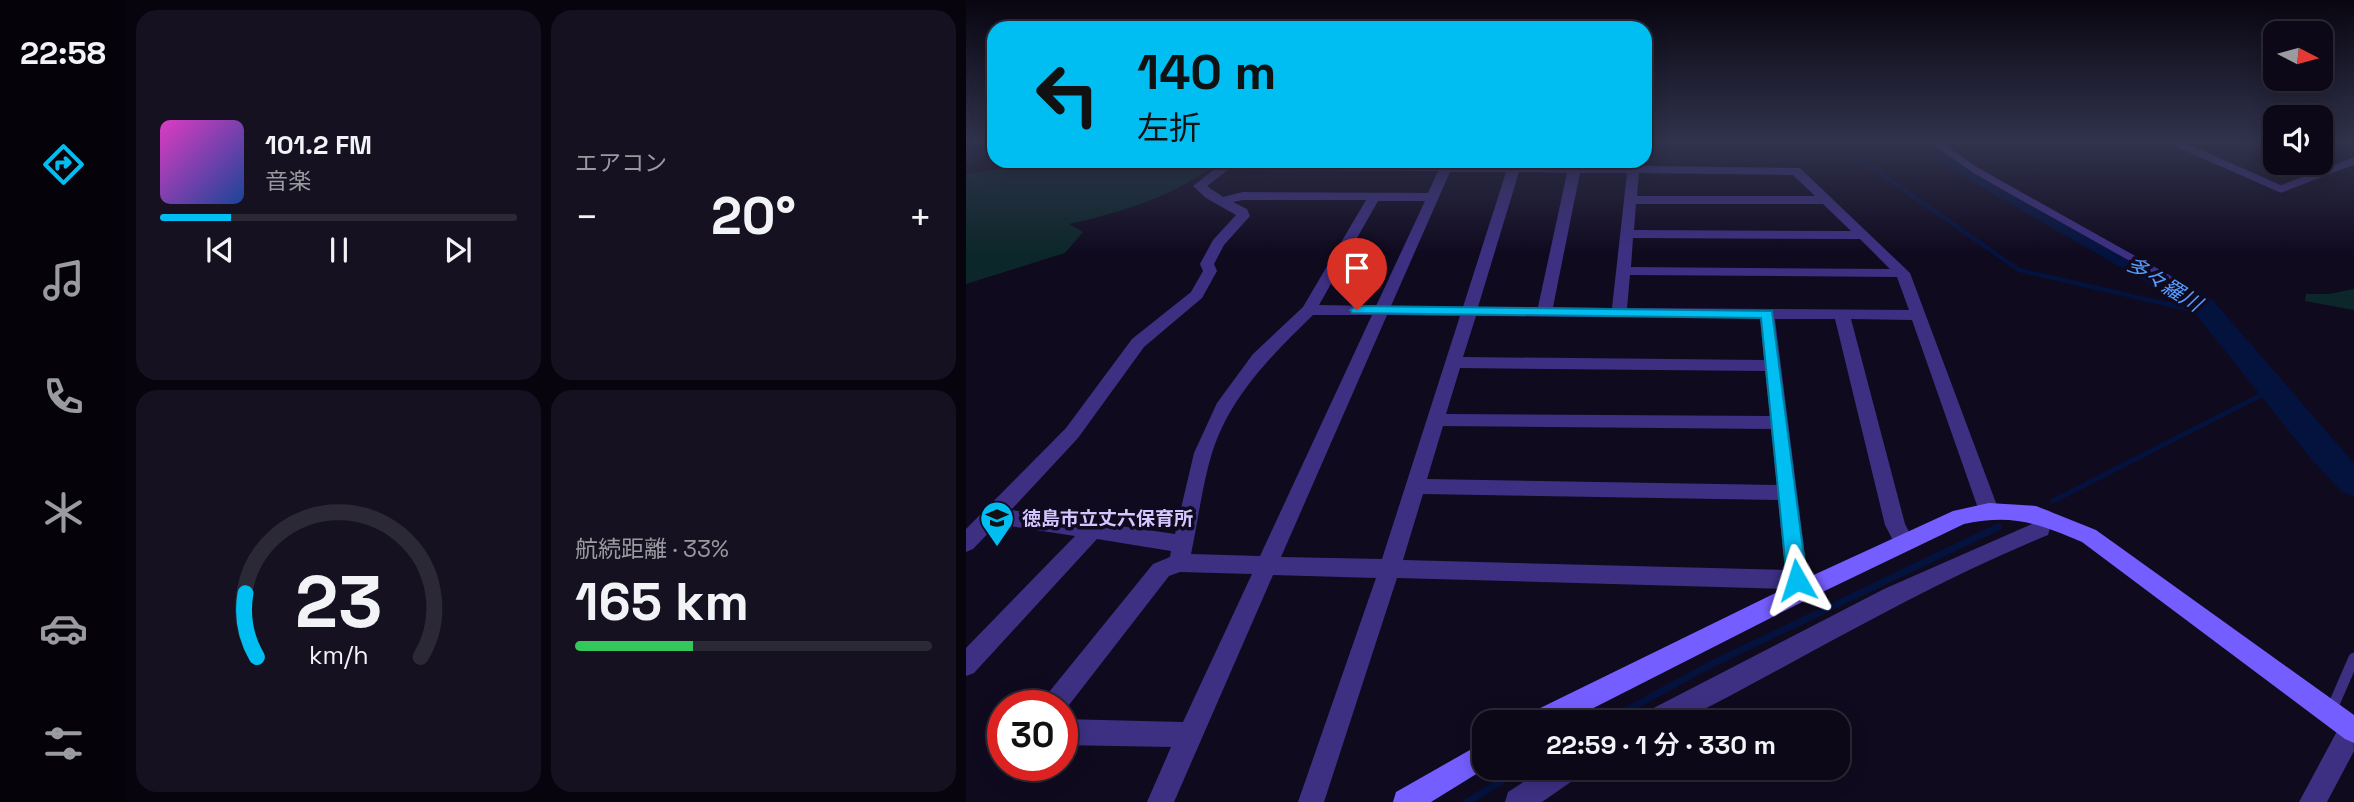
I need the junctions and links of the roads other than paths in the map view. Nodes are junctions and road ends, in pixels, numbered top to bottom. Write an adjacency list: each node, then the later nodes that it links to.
1 (1209, 178): 14 (street)
2 (1441, 178): 11 (street)
3 (1511, 178): 22 (street)
4 (1572, 178): 23 (street)
5 (1632, 178): 12 (street)
6 (1804, 178): 13 (street)
7 (1990, 178): 19 (lane)
8 (2257, 178): 9 (lane)
9 (2309, 178)
10 (1374, 197): 11 (street); 14 (street); 20 (street)
11 (1433, 197): 21 (street)
12 (1630, 200): 13 (street); 15 (street)
13 (1827, 200): 16 (street)
14 (1223, 201): 35 (street)
15 (1627, 234): 16 (street); 17 (street)
16 (1863, 235): 18 (street)
17 (1623, 271): 18 (street); 24 (street)
18 (1903, 273): 27 (street)
19 (2169, 279)
20 (1309, 310): 21 (street); 40 (street)
21 (1381, 311): 22 (street); 41 (street)
22 (1469, 312): 23 (street); 28 (street)
23 (1544, 313): 24 (street)
24 (1619, 313): 25 (street)
25 (1767, 314): 26 (street); 29 (street)
26 (1842, 314): 27 (street); 38 (street)
27 (1918, 315): 34 (street)
28 (1453, 362): 29 (street); 30 (street)
29 (1773, 366): 31 (street)
30 (1435, 420): 31 (street); 32 (street)
31 (1779, 423): 33 (street)
32 (1415, 486): 33 (street); 42 (street)
33 (1787, 493): 43 (street)
34 (1989, 511): 36 (street); 38 (street)
35 (993, 515): 37 (street); 39 (street)
36 (2043, 517): 48 (street); 49 (street)
37 (1093, 530): 40 (street); 45 (street)
38 (1904, 542): 43 (street)
39 (966, 543)
40 (1181, 553): 41 (street); 46 (street)
41 (1267, 563): 42 (street); 52 (street)
42 (1389, 570): 43 (street); 56 (street)
43 (1799, 585): 47 (street)
44 (2354, 658): 49 (lane)
45 (966, 665)
46 (1066, 690)
47 (1562, 710)
48 (1675, 710)
49 (2330, 713): 50 (street)
50 (2353, 730): 59 (street)
51 (1078, 732): 52 (street)
52 (1190, 735): 55 (street)
53 (1472, 762): 57 (street)
54 (1551, 780): 58 (street)
55 (1160, 802)
56 (1311, 802)
57 (1406, 802)
58 (1518, 802)
59 (2312, 802)

